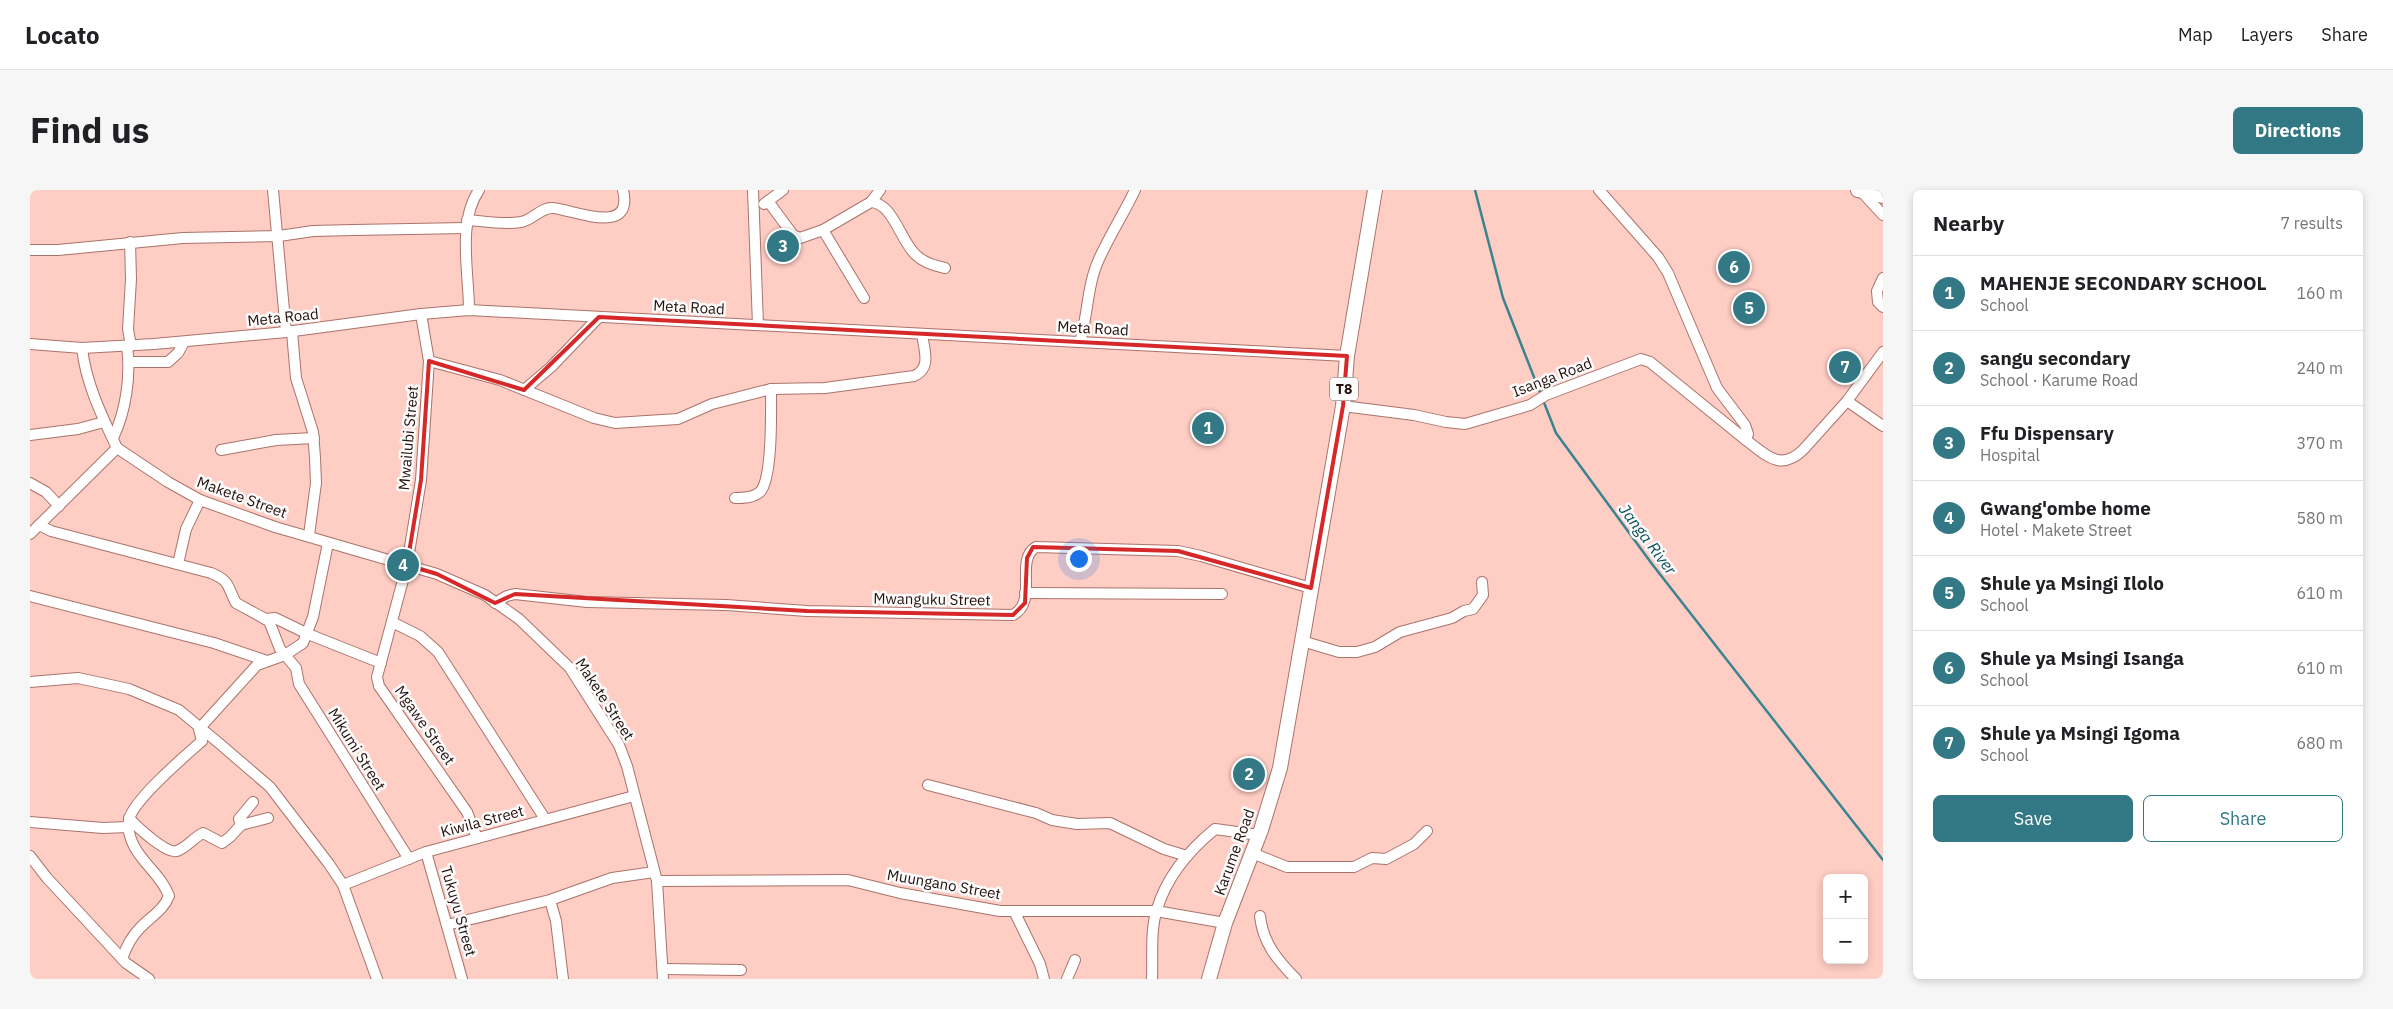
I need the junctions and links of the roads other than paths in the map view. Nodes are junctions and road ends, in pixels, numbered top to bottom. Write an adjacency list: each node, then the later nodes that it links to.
1 (274, 190): 18 (street)
2 (479, 190): 16 (street)
3 (623, 190): 16 (street)
4 (753, 190): 14 (street)
5 (783, 190): 12 (street)
6 (880, 190): 13 (street)
7 (1135, 190): 32 (street)
8 (1375, 190): 37 (highway, T8)
9 (1599, 190): 48 (street)
10 (1859, 191): 11 (highway); 15 (street)
11 (1883, 196)
12 (768, 202): 14 (street); 17 (street)
13 (872, 202): 17 (street); 21 (street)
14 (754, 209): 28 (street)
15 (1883, 215)
16 (466, 224): 18 (street); 25 (street)
17 (823, 230): 23 (street)
18 (279, 236): 19 (street); 29 (street)
19 (130, 242): 20 (street); 34 (street)
20 (30, 250)
21 (945, 268)
22 (1883, 278): 24 (street)
23 (864, 298)
24 (1883, 307)
25 (469, 310): 26 (street, Meta Road); 27 (street, Meta Road)
26 (421, 314): 29 (street, Meta Road); 38 (street, Mwailubi Street)
27 (599, 317): 28 (street, Meta Road); 41 (street)
28 (758, 325): 30 (street, Meta Road)
29 (289, 332): 31 (street, Meta Road); 47 (street)
30 (922, 334): 32 (street, Meta Road); 40 (street)
31 (184, 342): 34 (street, Meta Road); 39 (street)
32 (1080, 342): 37 (street, Meta Road)
33 (30, 344): 35 (street, Meta Road)
34 (129, 346): 35 (street, Meta Road); 39 (street)
35 (82, 348): 44 (street)
36 (1883, 352): 42 (street)
37 (1347, 356): 43 (highway, T8)
38 (429, 361): 41 (street); 60 (street, Mwailubi Street)
39 (129, 362): 49 (street)
40 (770, 389): 41 (street); 52 (street)
41 (524, 390)
42 (1847, 400): 45 (street); 48 (street)
43 (1343, 406): 48 (street, Isanga Road); 62 (highway, T8)
44 (104, 422): 46 (street); 49 (street)
45 (1883, 426)
46 (30, 434)
47 (314, 438): 50 (street); 57 (street)
48 (1746, 440)
49 (115, 443): 53 (street, Makete Street); 54 (street)
50 (221, 450)
51 (30, 483): 54 (street)
52 (735, 498)
53 (200, 500): 57 (street, Makete Street); 59 (street)
54 (59, 506): 55 (street)
55 (39, 525): 56 (street); 59 (street)
56 (30, 534)
57 (309, 535): 58 (street, Makete Street)
58 (328, 543): 60 (street, Makete Street); 69 (street)
59 (178, 564): 67 (street)
60 (407, 565): 66 (street, Makete Street); 68 (street, Mgawe Street)
61 (1482, 582): 70 (street)
62 (1311, 588): 63 (street, Mwanguku Street); 70 (highway, Karume Road / T8)
63 (1025, 593): 64 (street); 66 (street, Mwanguku Street)
64 (1222, 594)
65 (30, 596): 72 (street)
66 (496, 603): 77 (street, Makete Street)
67 (265, 619): 69 (street); 71 (street, Mikumi Street)
68 (392, 622): 73 (street, Mgawe Street); 80 (street)
69 (308, 634): 71 (street); 73 (street)
70 (1302, 641): 85 (highway, Karume Road / T8)
71 (285, 655): 72 (street); 91 (street, Mikumi Street)
72 (267, 661): 75 (street)
73 (380, 663): 86 (street, Mgawe Street)
74 (30, 682): 75 (street)
75 (199, 729): 82 (street); 93 (street)
76 (928, 785): 90 (street)
77 (634, 796): 80 (street, Kiwila Street); 92 (street, Makete Street)
78 (253, 802): 83 (street)
79 (268, 818): 83 (street)
80 (545, 820): 86 (street, Kiwila Street)
81 (30, 822): 82 (street)
82 (129, 822): 83 (street); 100 (street)
83 (241, 825)
84 (1427, 831): 88 (street)
85 (1259, 835): 88 (highway, Karume Road / T8); 90 (street)
86 (477, 838): 87 (street, Kiwila Street)
87 (426, 852): 91 (street, Kiwila Street); 99 (street, Tukuyu Street)
88 (1252, 853): 98 (highway, Karume Road / T8)
89 (30, 856): 100 (street)
90 (1187, 856): 96 (street)
91 (409, 858): 93 (street, Kiwila Street)
92 (655, 877): 94 (street, Muungano Street); 95 (street, Muungano Street); 103 (street, Makete Street)
93 (343, 885): 106 (street)
94 (550, 900): 99 (street, Muungano Street); 108 (street)
95 (1014, 911): 96 (street, Muungano Street); 109 (street)
96 (1156, 911): 98 (street, Muungano Street); 111 (street)
97 (1260, 916): 113 (street)
98 (1225, 923): 112 (highway, Karume Road / T8)
99 (447, 925): 107 (street, Tukuyu Street)
100 (122, 959): 104 (street)
101 (1075, 960): 110 (street)
102 (741, 970): 103 (street)
103 (663, 974)
104 (138, 975): 105 (street)
105 (149, 979)
106 (377, 979)
107 (462, 979)
108 (563, 979)
109 (1044, 979)
110 (1067, 979)
111 (1152, 979)
112 (1209, 979)
113 (1296, 979)

